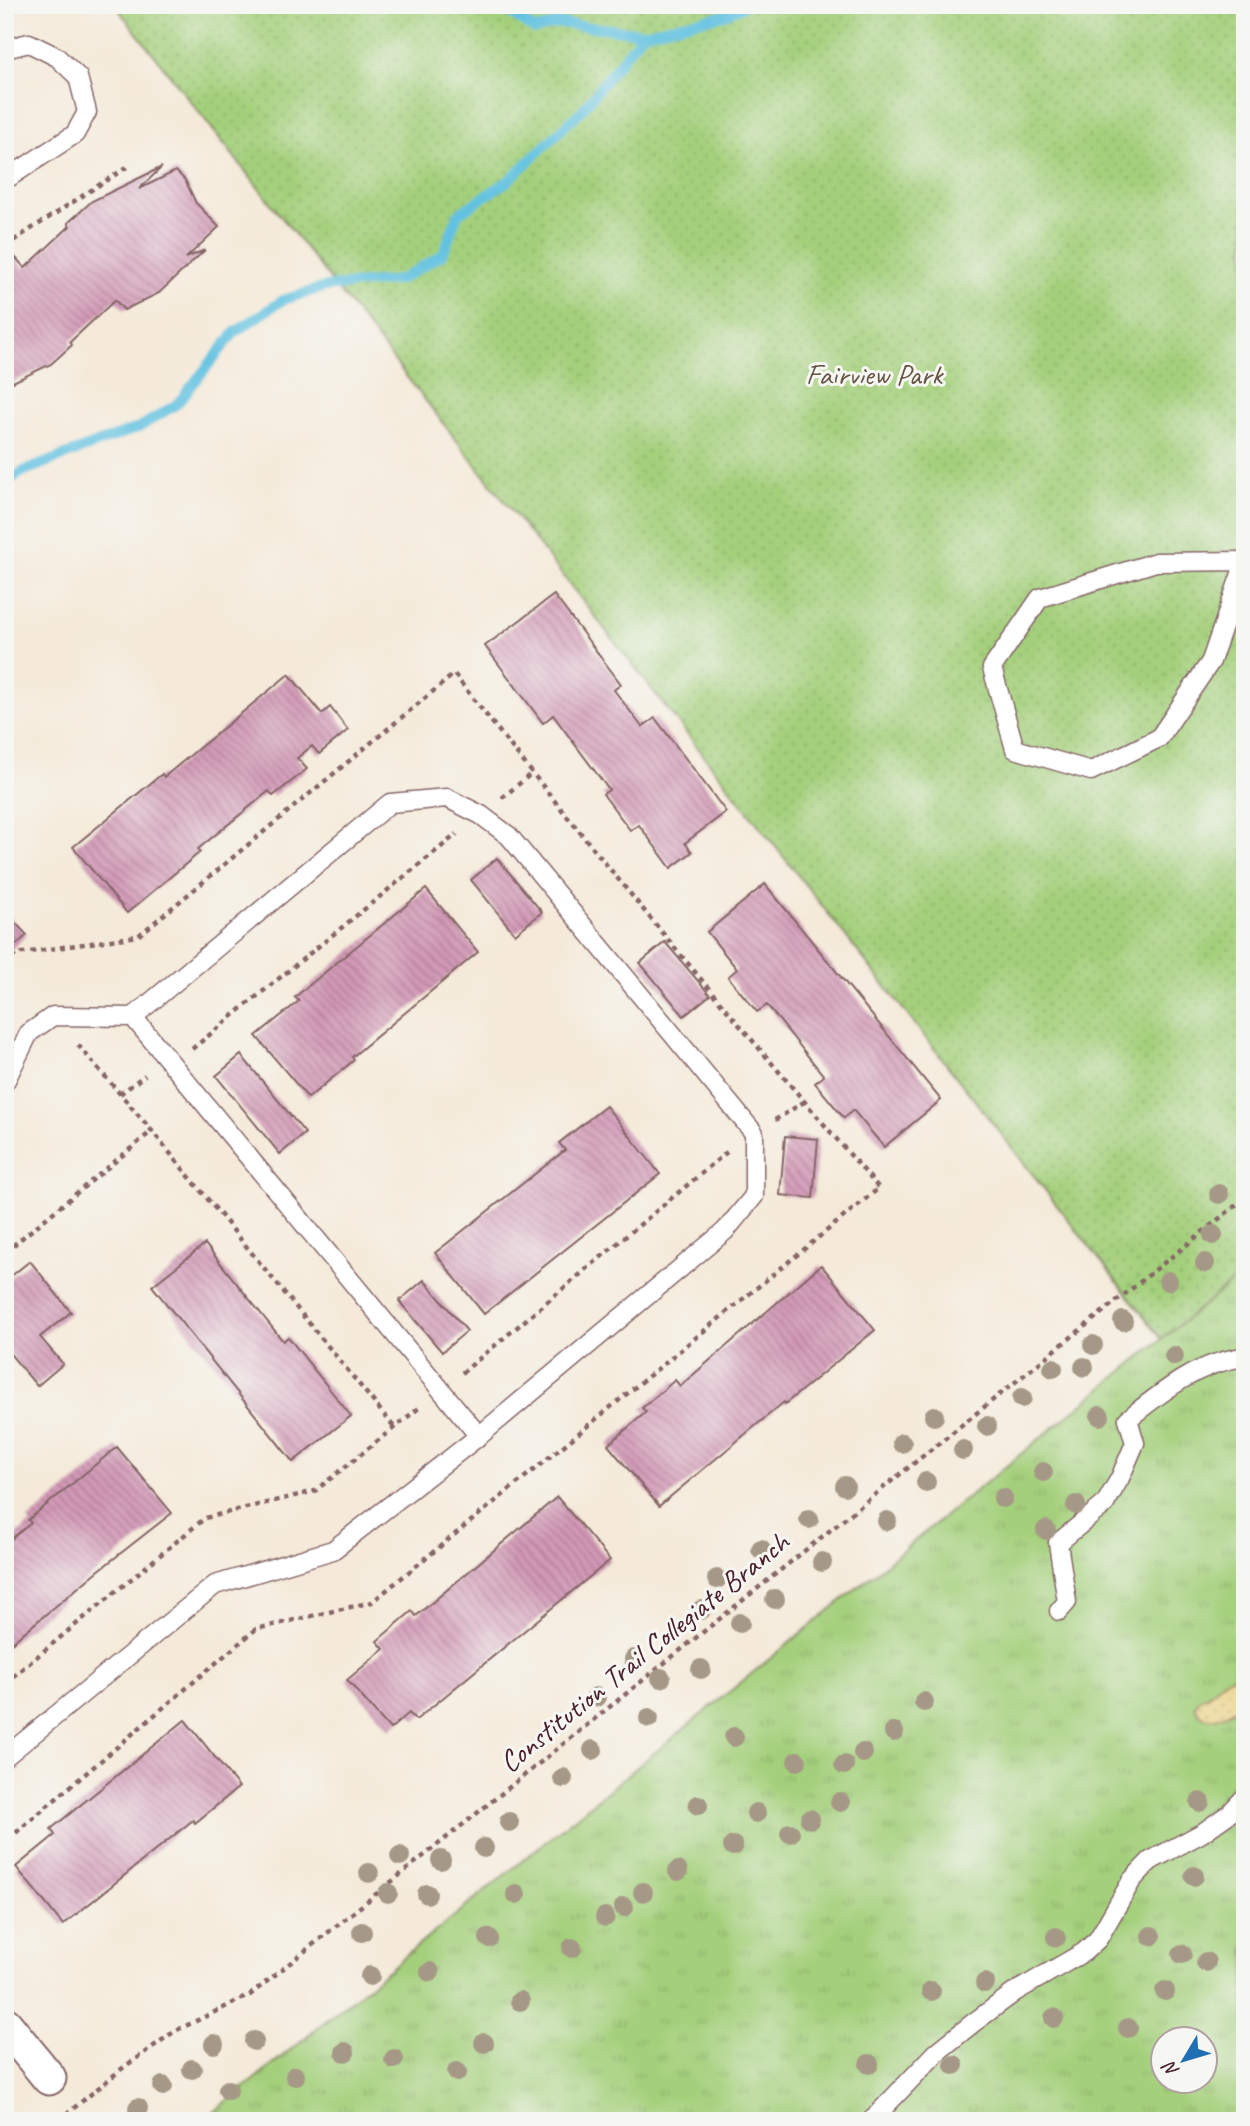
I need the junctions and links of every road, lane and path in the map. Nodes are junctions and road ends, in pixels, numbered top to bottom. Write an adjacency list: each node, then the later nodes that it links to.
1 (5, 50): 3 (lane)
2 (130, 165): 4 (path)
3 (5, 180)
4 (5, 246)
5 (1245, 561): 5 (lane)
6 (532, 773): 7 (path); 8 (path); 14 (path)
7 (481, 815): 10 (lane); 11 (path); 16 (lane)
8 (5, 965)
9 (53, 1016): 10 (lane); 12 (lane); 13 (path)
10 (133, 1017): 11 (lane)
11 (170, 1061): 13 (path); 20 (lane)
12 (5, 1082)
13 (120, 1094): 15 (path)
14 (804, 1102): 16 (path); 27 (path)
15 (152, 1131): 18 (path); 21 (path)
16 (754, 1133): 20 (path); 22 (lane)
17 (1245, 1198): 30 (path, Constitution Trail Collegiate Branch)
18 (5, 1252)
19 (1245, 1357): 23 (lane)
20 (441, 1390): 21 (path); 22 (lane)
21 (394, 1427): 24 (path)
22 (479, 1436): 25 (lane)
23 (1059, 1611)
24 (5, 1683)
25 (5, 1757)
26 (1245, 1797): 31 (lane)
27 (5, 1842)
28 (5, 2024): 29 (street)
29 (48, 2077)
30 (58, 2121)
31 (872, 2121)

